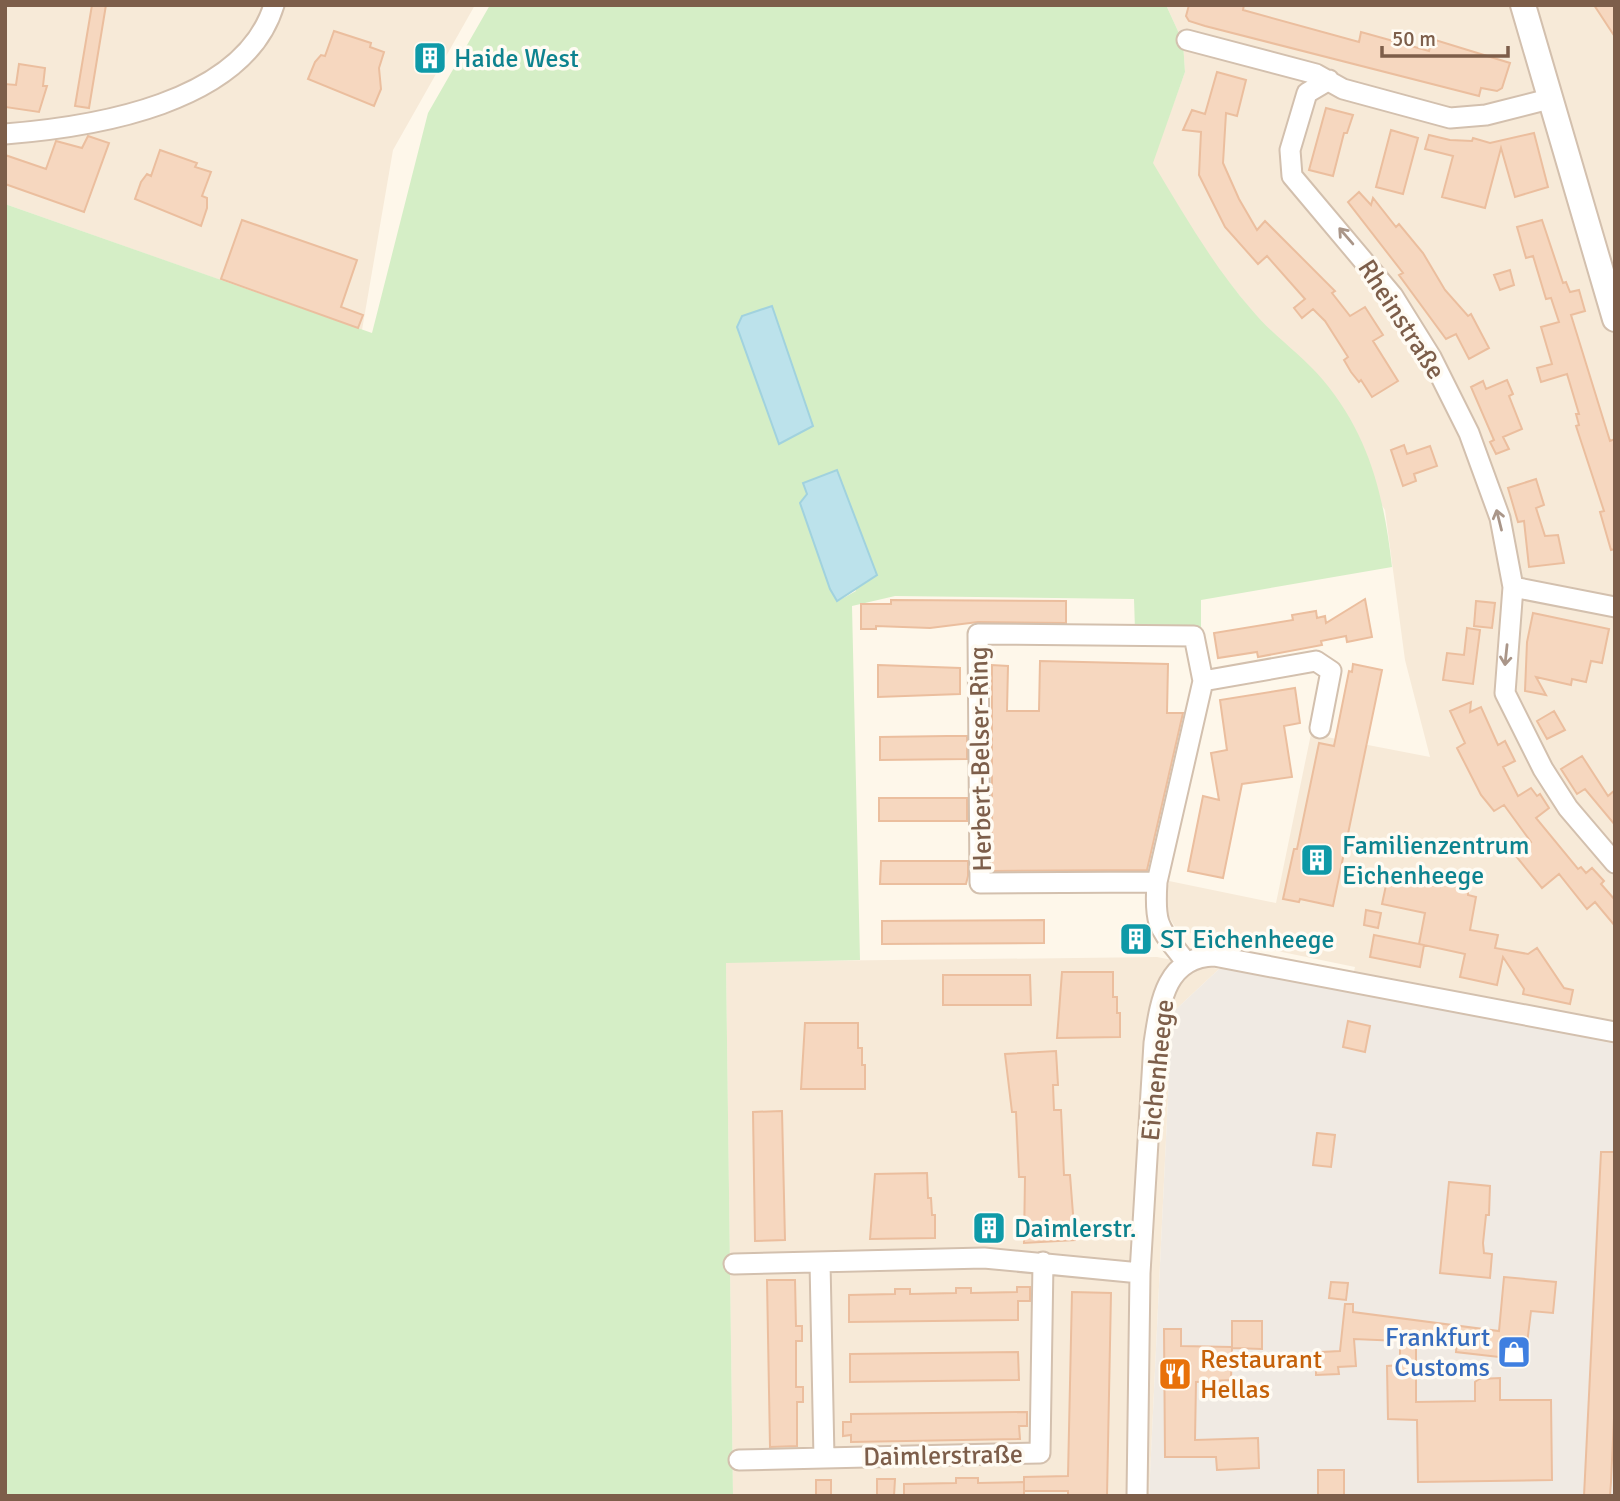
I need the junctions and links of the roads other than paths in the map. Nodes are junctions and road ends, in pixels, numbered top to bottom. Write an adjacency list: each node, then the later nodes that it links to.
1 (274, 5): 6 (street)
2 (1523, 5): 5 (street)
3 (1187, 40): 4 (street)
4 (1329, 80): 5 (street); 8 (street, Rheinstraße, one-way to 4)
5 (1549, 99): 7 (street)
6 (5, 134)
7 (1615, 319)
8 (1513, 587): 9 (street); 12 (street, Rheinstraße, one-way to 12)
9 (1615, 607)
10 (1203, 681): 11 (street); 13 (street, Herbert-Belser-Ring); 13 (street, Herbert-Belser-Ring)
11 (1321, 728)
12 (1615, 863)
13 (1157, 881): 14 (street, Herbert-Belser-Ring)
14 (1186, 962): 15 (street); 19 (street, Eichenheege)
15 (1615, 1032)
16 (820, 1262): 17 (street); 18 (street); 20 (street, Daimlerstraße)
17 (1043, 1262): 19 (street); 20 (street, Daimlerstraße)
18 (734, 1264)
19 (1140, 1273): 22 (street, Eichenheege)
20 (824, 1458): 21 (street, Daimlerstraße)
21 (739, 1460)
22 (1137, 1496)

